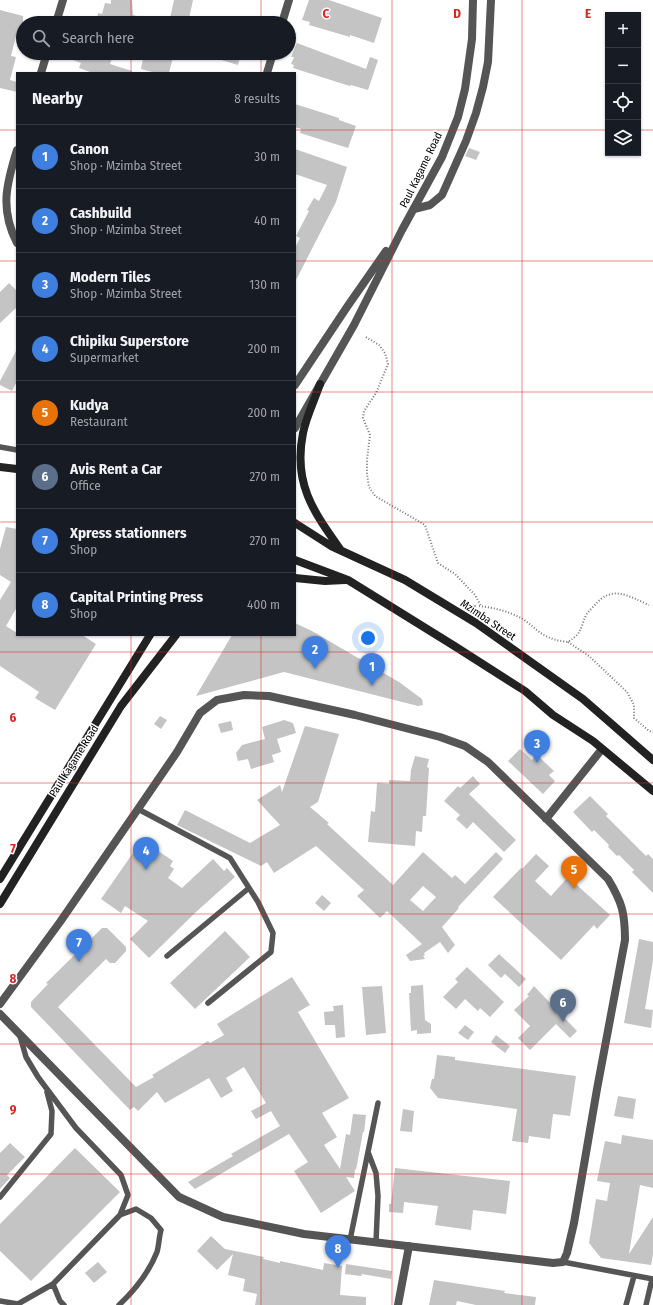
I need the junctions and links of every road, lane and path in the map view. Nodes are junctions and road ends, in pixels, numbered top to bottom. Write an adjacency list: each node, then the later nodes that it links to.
1 (63, 0): 5 (street)
2 (289, 0): 6 (street)
3 (473, 0): 12 (street, Paul Kagame Road)
4 (491, 0): 12 (street)
5 (58, 16)
6 (284, 16)
7 (45, 60): 9 (street)
8 (271, 60): 10 (street)
9 (41, 72)
10 (267, 72)
11 (16, 153): 14 (street)
12 (414, 209): 13 (street, Paul Kagame Road)
13 (402, 230): 16 (street, Paul Kagame Road); 17 (street, Paul Kagame Road)
14 (16, 241)
15 (366, 336): 30 (path)
16 (296, 384)
17 (320, 384): 18 (street, Paul Kagame Road); 24 (main road)
18 (296, 426)
19 (0, 447): 20 (lane)
20 (16, 450)
21 (2, 468): 22 (main road)
22 (16, 470)
23 (296, 524): 24 (main road, Mzimba Street)
24 (341, 550): 28 (main road, Mzimba Street)
25 (296, 560): 27 (main road)
26 (296, 578): 27 (main road)
27 (348, 580): 35 (main road)
28 (443, 603): 30 (path); 36 (main road, Mzimba Street)
29 (649, 605): 33 (path)
30 (481, 606): 33 (path)
31 (149, 636): 40 (main road)
32 (175, 636): 42 (main road, Paul Kagame Road)
33 (568, 642): 34 (path)
34 (653, 732)
35 (602, 749): 37 (main road); 39 (street)
36 (653, 760)
37 (653, 791)
38 (138, 809): 39 (street); 41 (lane); 45 (street)
39 (546, 819): 56 (street)
40 (0, 879)
41 (249, 888): 43 (lane); 44 (lane)
42 (0, 904)
43 (167, 956)
44 (208, 1003)
45 (0, 1004)
46 (0, 1014): 47 (street)
47 (20, 1034): 48 (lane); 53 (street)
48 (47, 1090): 51 (lane); 52 (lane)
49 (378, 1103): 50 (lane)
50 (368, 1152): 53 (lane); 54 (lane)
51 (0, 1197)
52 (120, 1215): 59 (lane); 63 (lane)
53 (350, 1240): 54 (street)
54 (376, 1242): 55 (street)
55 (409, 1246): 56 (street); 64 (street)
56 (563, 1262): 57 (lane)
57 (634, 1276): 58 (lane); 65 (lane)
58 (653, 1279): 66 (lane)
59 (53, 1284): 61 (lane); 62 (lane)
60 (1, 1303): 61 (lane)
61 (19, 1304)
62 (64, 1305)
63 (119, 1305)
64 (398, 1305)
65 (626, 1305)
66 (646, 1305)

